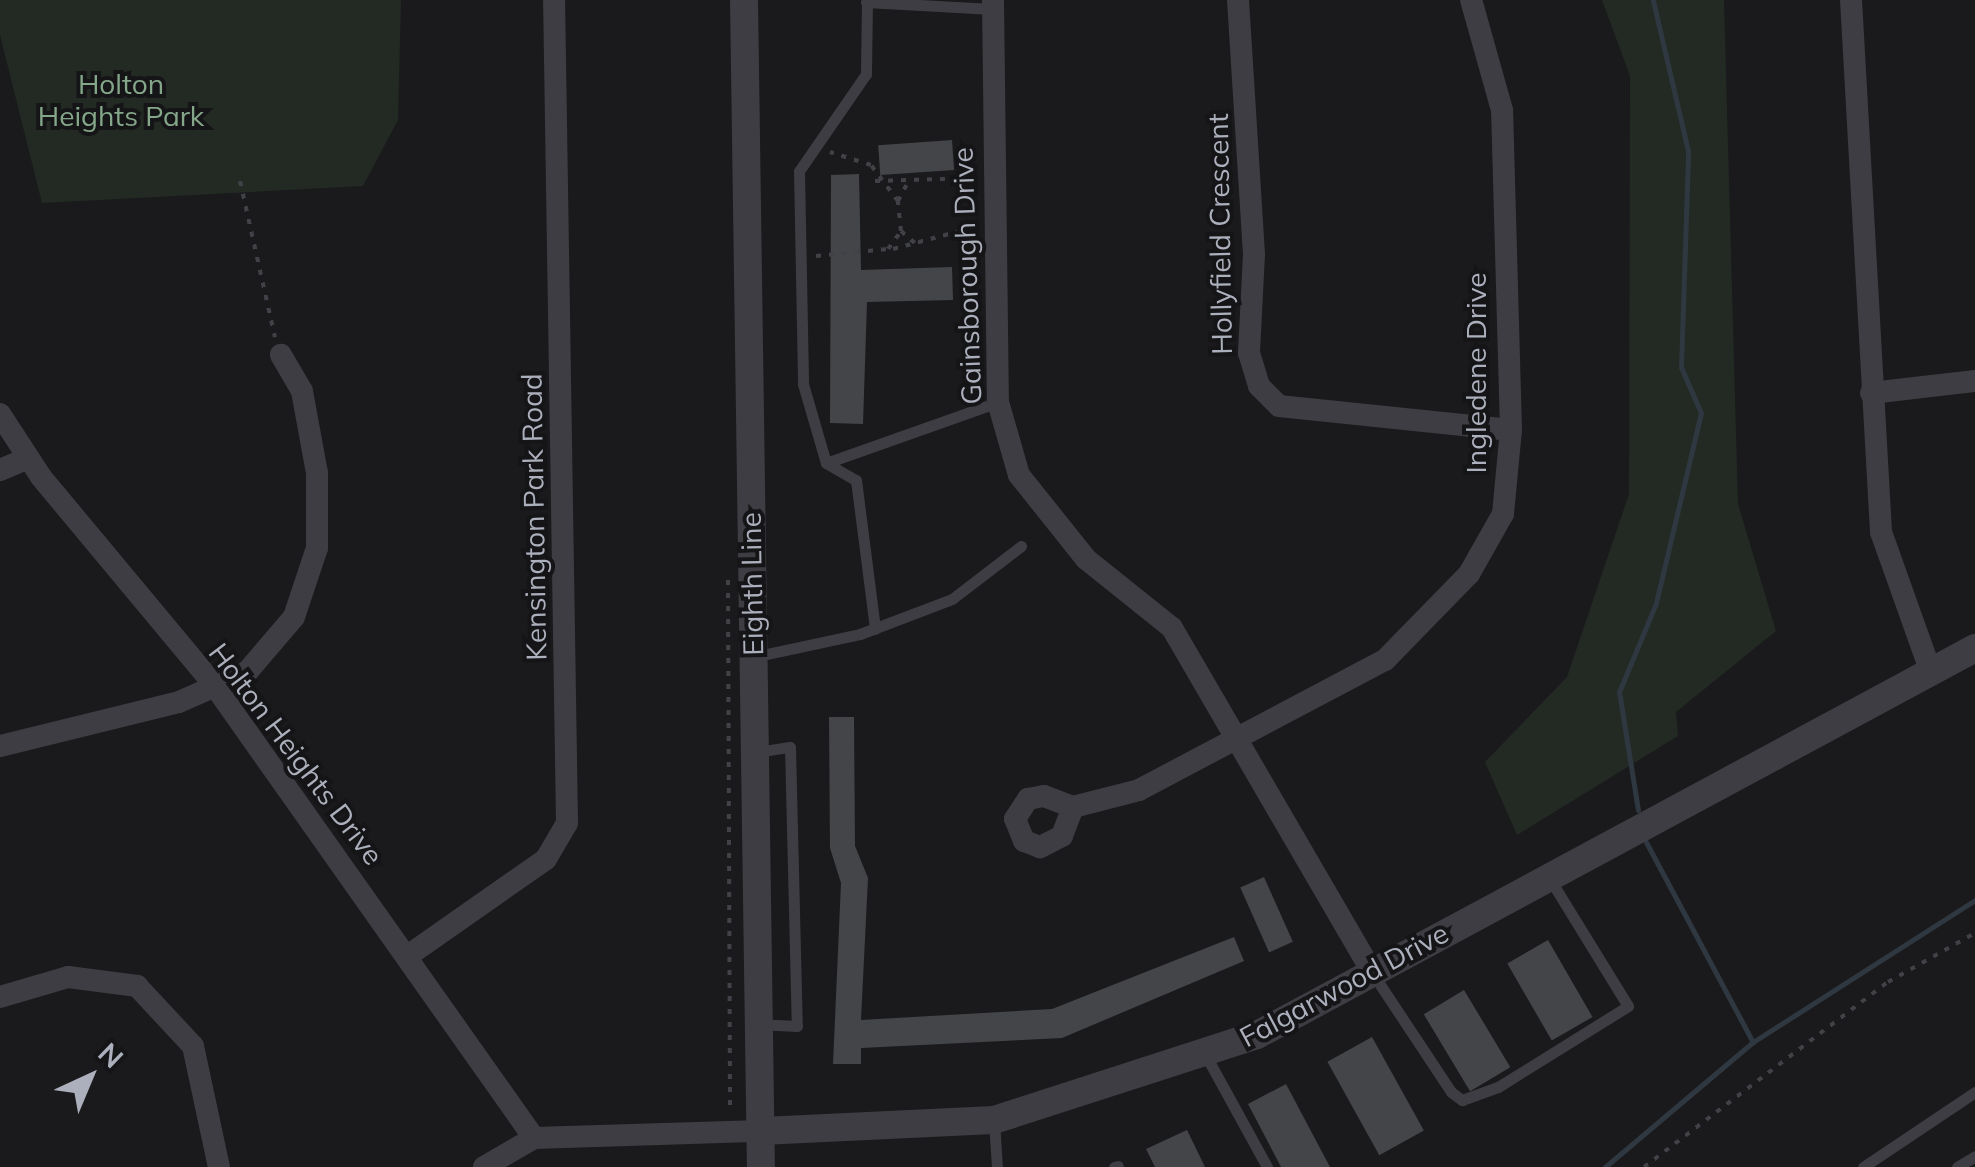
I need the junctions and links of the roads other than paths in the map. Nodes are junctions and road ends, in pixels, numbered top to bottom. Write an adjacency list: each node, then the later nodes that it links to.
1 (554, 0): 28 (street, Kensington Park Road)
2 (744, 0): 20 (street, Eighth Line)
3 (1238, 0): 13 (street, Hollyfield Crescent)
4 (1471, 0): 13 (street, Ingledene Drive)
5 (1851, 0): 10 (street)
6 (866, 1): 7 (lane); 15 (lane)
7 (993, 4): 11 (street, Gainsborough Drive)
8 (281, 355): 22 (street)
9 (1975, 381): 10 (street)
10 (1871, 392): 21 (street)
11 (998, 402): 15 (lane); 23 (street, Gainsborough Drive)
12 (0, 414): 14 (street, Holton Heights Drive)
13 (1510, 430): 23 (street, Ingledene Drive)
14 (28, 458): 16 (street); 22 (street, Holton Heights Drive)
15 (826, 463): 18 (lane)
16 (0, 470)
17 (1021, 546): 18 (lane)
18 (874, 629): 20 (lane)
19 (1975, 648): 21 (street, Falgarwood Drive)
20 (753, 657): 25 (street, Eighth Line)
21 (1929, 667): 27 (street, Falgarwood Drive)
22 (214, 685): 24 (street); 28 (street, Holton Heights Drive)
23 (1238, 738): 26 (street, Ingledene Drive); 29 (street, Gainsborough Drive)
24 (0, 746)
25 (753, 753): 31 (street, Eighth Line); 31 (lane)
26 (1073, 807)
27 (1549, 879): 29 (street, Falgarwood Drive); 29 (lane)
28 (408, 955): 36 (street, Holton Heights Drive)
29 (1370, 970): 32 (street, Falgarwood Drive)
30 (0, 997): 38 (street)
31 (758, 1024): 35 (street, Eighth Line)
32 (1206, 1054): 34 (street, Falgarwood Drive); 42 (lane)
33 (1975, 1092): 43 (lane)
34 (994, 1120): 35 (street, Falgarwood Drive); 41 (lane)
35 (747, 1132): 36 (street, Falgarwood Drive); 40 (street, Eighth Line)
36 (534, 1138): 39 (street, Falgarwood Drive)
37 (1975, 1156): 44 (lane)
38 (218, 1167)
39 (484, 1167)
40 (761, 1167)
41 (997, 1167)
42 (1267, 1167)
43 (1863, 1167)
44 (1956, 1167)

